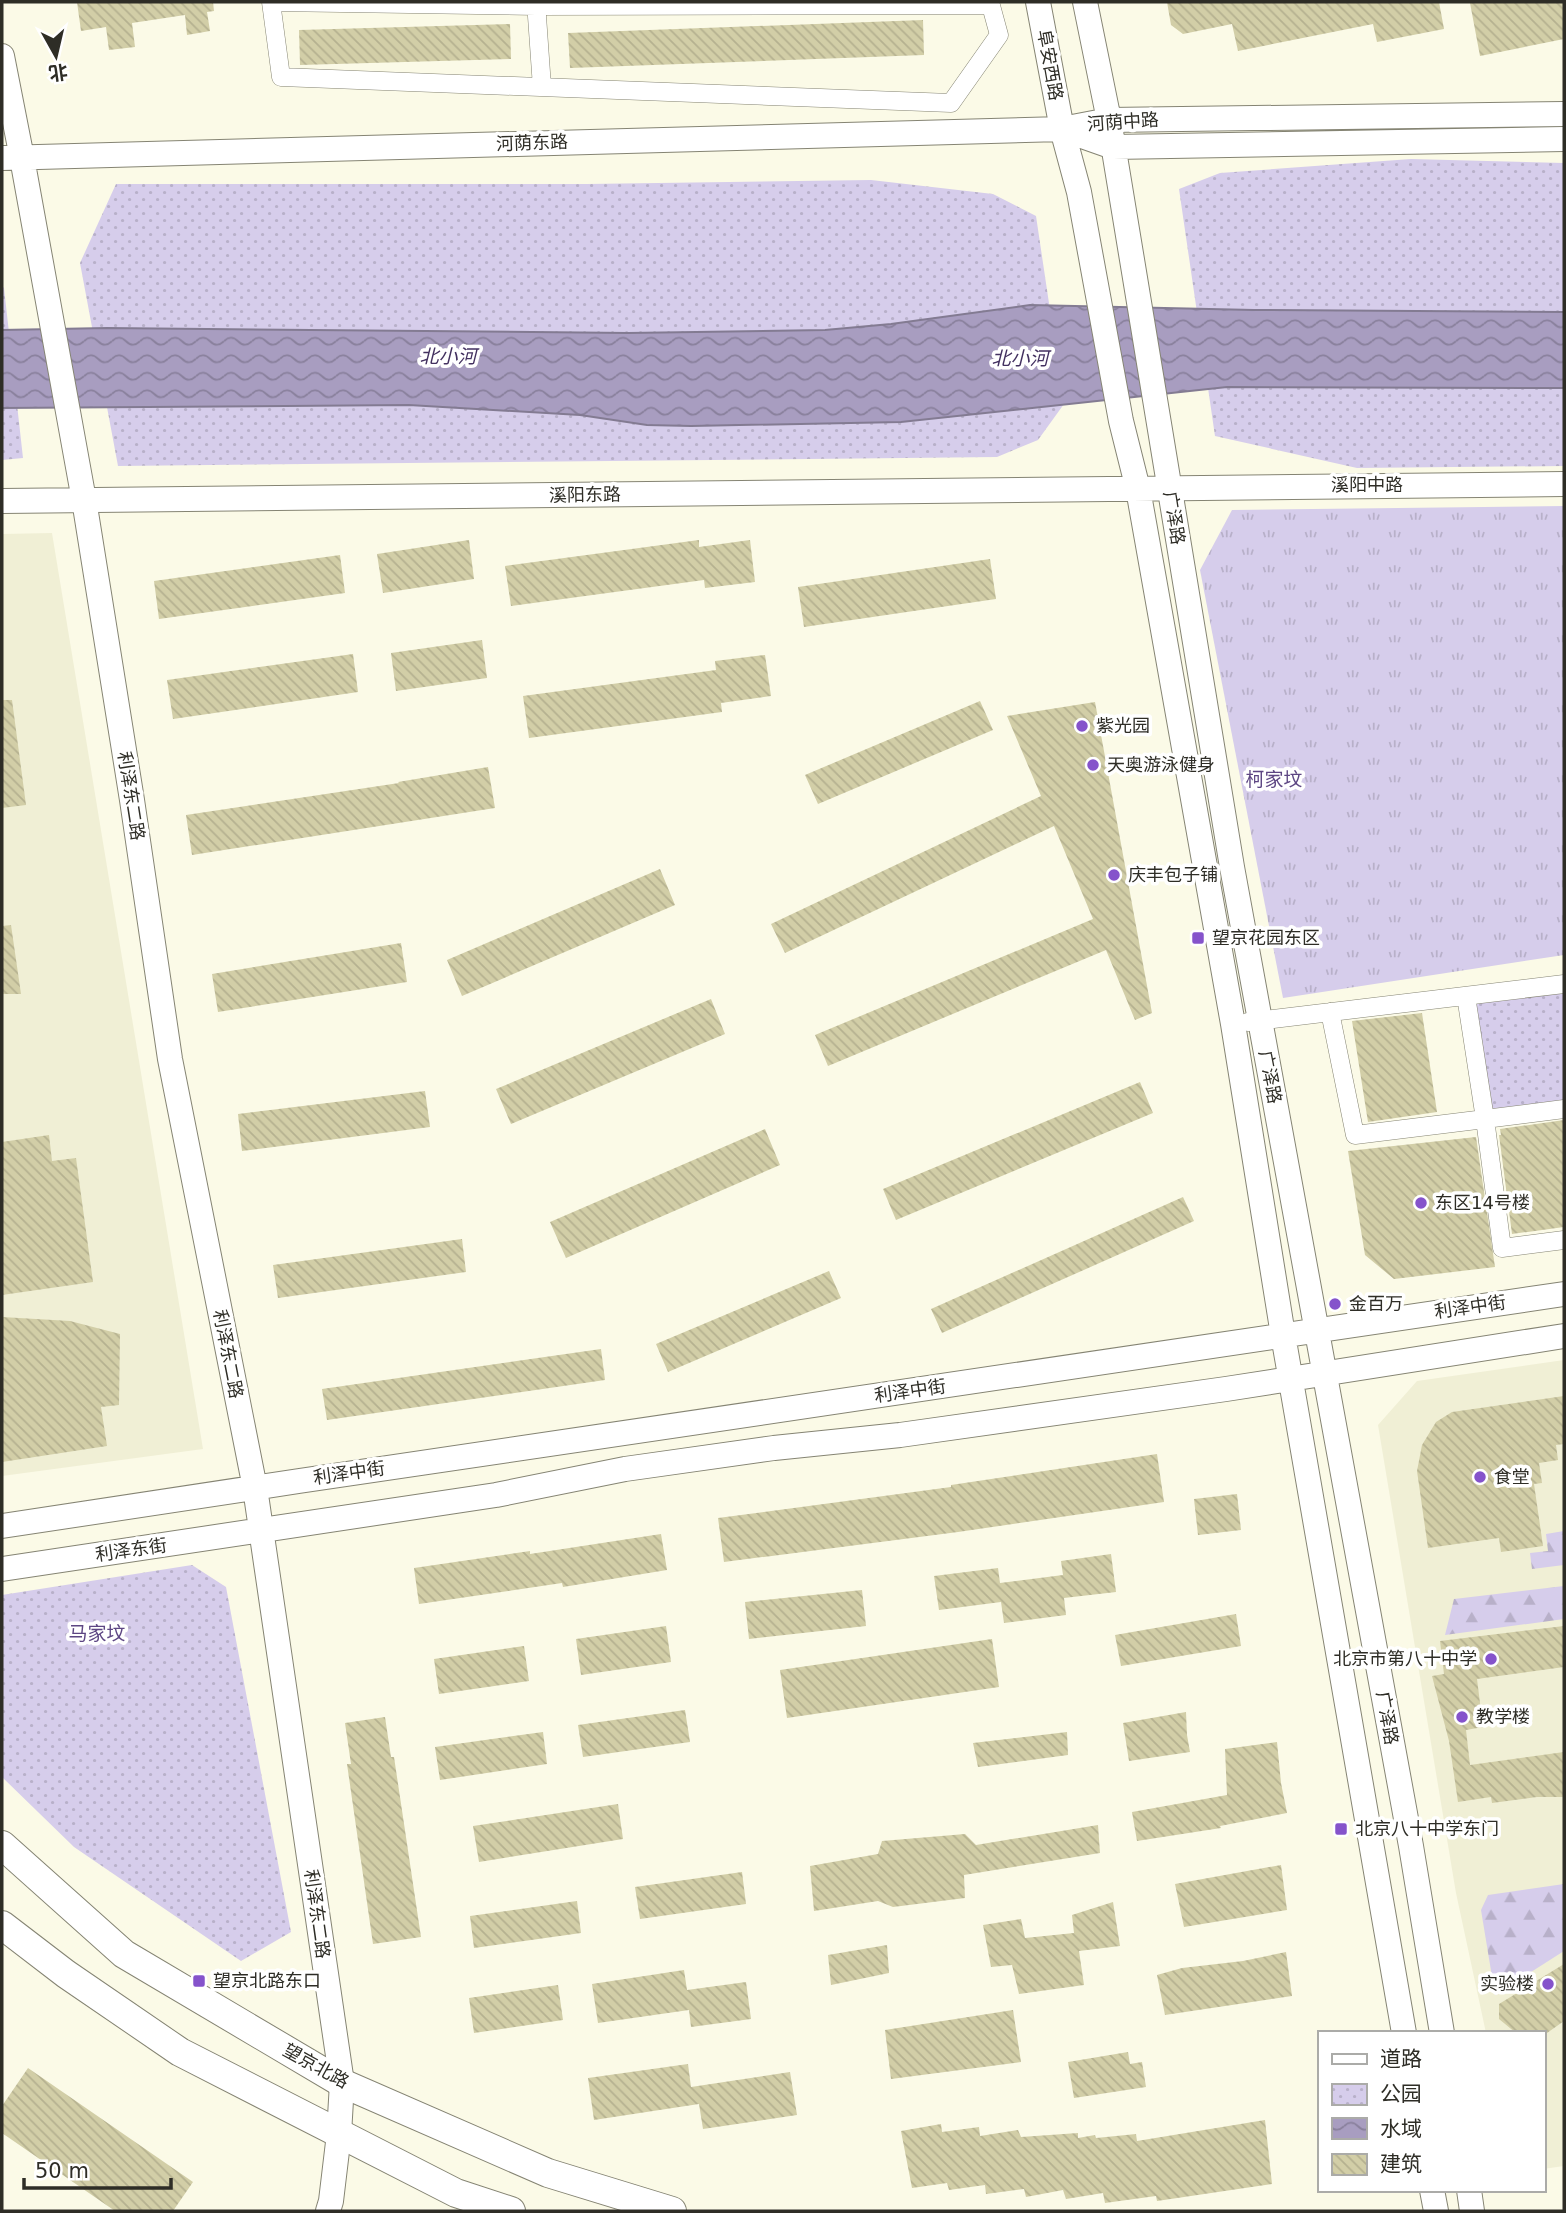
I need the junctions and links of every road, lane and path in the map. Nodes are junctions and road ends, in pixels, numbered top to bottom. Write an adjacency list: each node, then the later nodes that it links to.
1 (272, 2): 5 (street); 7 (street)
2 (1038, 2): 10 (street, 阜安西路)
3 (1085, 2): 9 (street)
4 (991, 3): 5 (street); 7 (street)
5 (536, 4): 7 (street)
6 (2, 55): 13 (street, 利泽东二路)
7 (542, 87)
8 (1564, 114): 9 (street, 河荫中路)
9 (1109, 120): 10 (street, 河荫中路); 12 (street, 广泽路)
10 (1062, 129): 12 (street, 河荫中路); 13 (street, 河荫东路); 16 (street, 广泽路)
11 (1564, 139): 12 (street, 河荫中路)
12 (1113, 147): 15 (street, 广泽路)
13 (12, 158): 17 (street, 利泽东二路)
14 (1564, 484): 15 (street, 溪阳中路)
15 (1169, 487): 16 (street, 溪阳东路); 22 (street, 广泽路)
16 (1138, 489): 17 (street, 溪阳东路); 23 (street, 广泽路)
17 (83, 500): 18 (street, 溪阳东路); 33 (street, 利泽东二路)
18 (2, 501)
19 (1564, 984): 20 (street)
20 (1466, 996): 21 (street); 25 (street)
21 (1330, 1012): 22 (street); 25 (street)
22 (1259, 1020): 23 (street); 28 (street, 广泽路)
23 (1233, 1024): 29 (street, 广泽路)
24 (1564, 1109): 25 (street)
25 (1485, 1119): 26 (street)
26 (1564, 1240)
27 (1564, 1294): 28 (street, 利泽中街)
28 (1317, 1330): 29 (street, 利泽中街); 31 (street, 广泽路)
29 (1283, 1335): 32 (street, 广泽路); 33 (street, 利泽中街)
30 (1564, 1336): 31 (street)
31 (1325, 1372): 32 (street); 40 (street, 广泽路)
32 (1291, 1378): 35 (street); 39 (street, 广泽路)
33 (255, 1488): 34 (street); 35 (street, 利泽东二路)
34 (2, 1526)
35 (261, 1530): 36 (street, 利泽东街); 41 (street, 利泽东二路)
36 (2, 1569)
37 (2, 1845): 41 (main road, 望京北路)
38 (2, 1924): 42 (main road)
39 (1405, 2031)
40 (1442, 2031)
41 (342, 2083): 42 (street, 利泽东二路); 47 (main road, 望京北路)
42 (339, 2134): 45 (street, 利泽东二路); 46 (main road)
43 (1432, 2192): 48 (street)
44 (1469, 2192): 49 (street)
45 (328, 2211)
46 (511, 2211)
47 (672, 2211)
48 (1436, 2211)
49 (1472, 2211)

